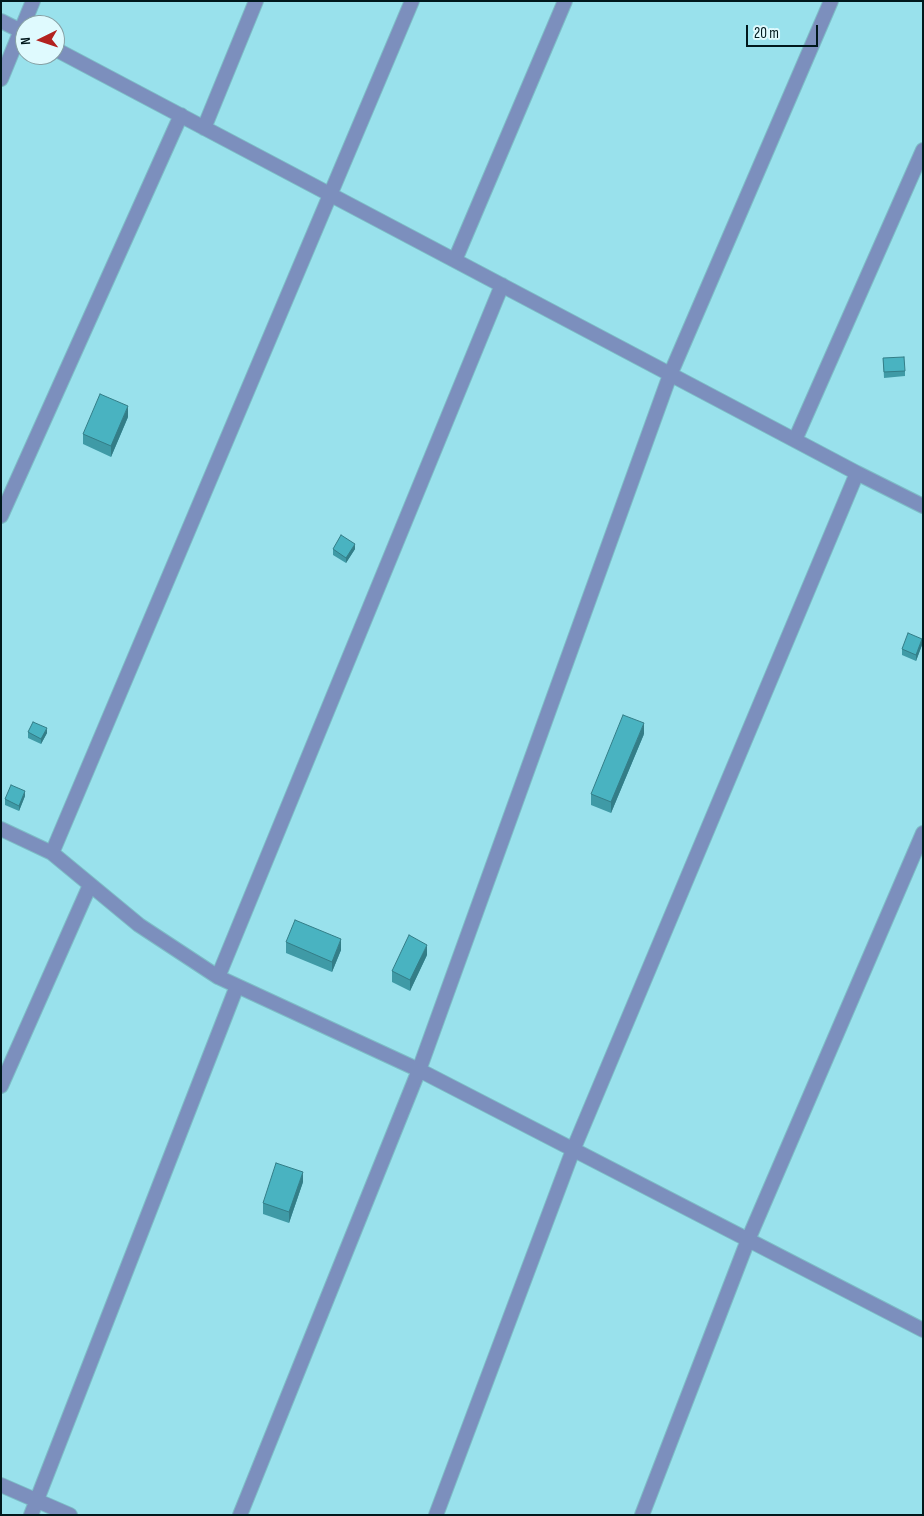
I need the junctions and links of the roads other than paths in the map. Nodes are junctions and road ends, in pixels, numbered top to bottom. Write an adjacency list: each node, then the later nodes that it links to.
1 (33, 1): 6 (street)
2 (256, 1): 13 (street)
3 (412, 1): 15 (street)
4 (565, 1): 16 (street)
5 (831, 1): 18 (street)
6 (29, 15)
7 (1, 21): 8 (street)
8 (15, 29)
9 (15, 50): 11 (street)
10 (65, 54): 12 (street)
11 (1, 79)
12 (181, 116): 13 (street); 22 (street)
13 (204, 128): 15 (street)
14 (923, 150): 19 (street)
15 (330, 194): 16 (street); 25 (street)
16 (455, 260): 17 (street)
17 (502, 286): 18 (street); 27 (street)
18 (670, 374): 19 (street); 29 (street)
19 (795, 440): 20 (street)
20 (857, 473): 21 (street); 31 (street)
21 (922, 503)
22 (1, 516)
23 (1, 829): 25 (street)
24 (923, 832): 32 (street)
25 (52, 853): 26 (street)
26 (90, 885): 27 (street); 30 (street)
27 (218, 978): 28 (street)
28 (237, 986): 29 (street); 35 (street)
29 (418, 1070): 31 (street); 38 (street)
30 (1, 1086)
31 (573, 1150): 32 (street); 39 (street)
32 (748, 1240): 33 (street); 40 (street)
33 (923, 1330)
34 (1, 1485): 35 (street)
35 (37, 1500): 36 (street); 37 (street)
36 (31, 1515)
37 (70, 1515)
38 (240, 1515)
39 (436, 1515)
40 (642, 1515)

